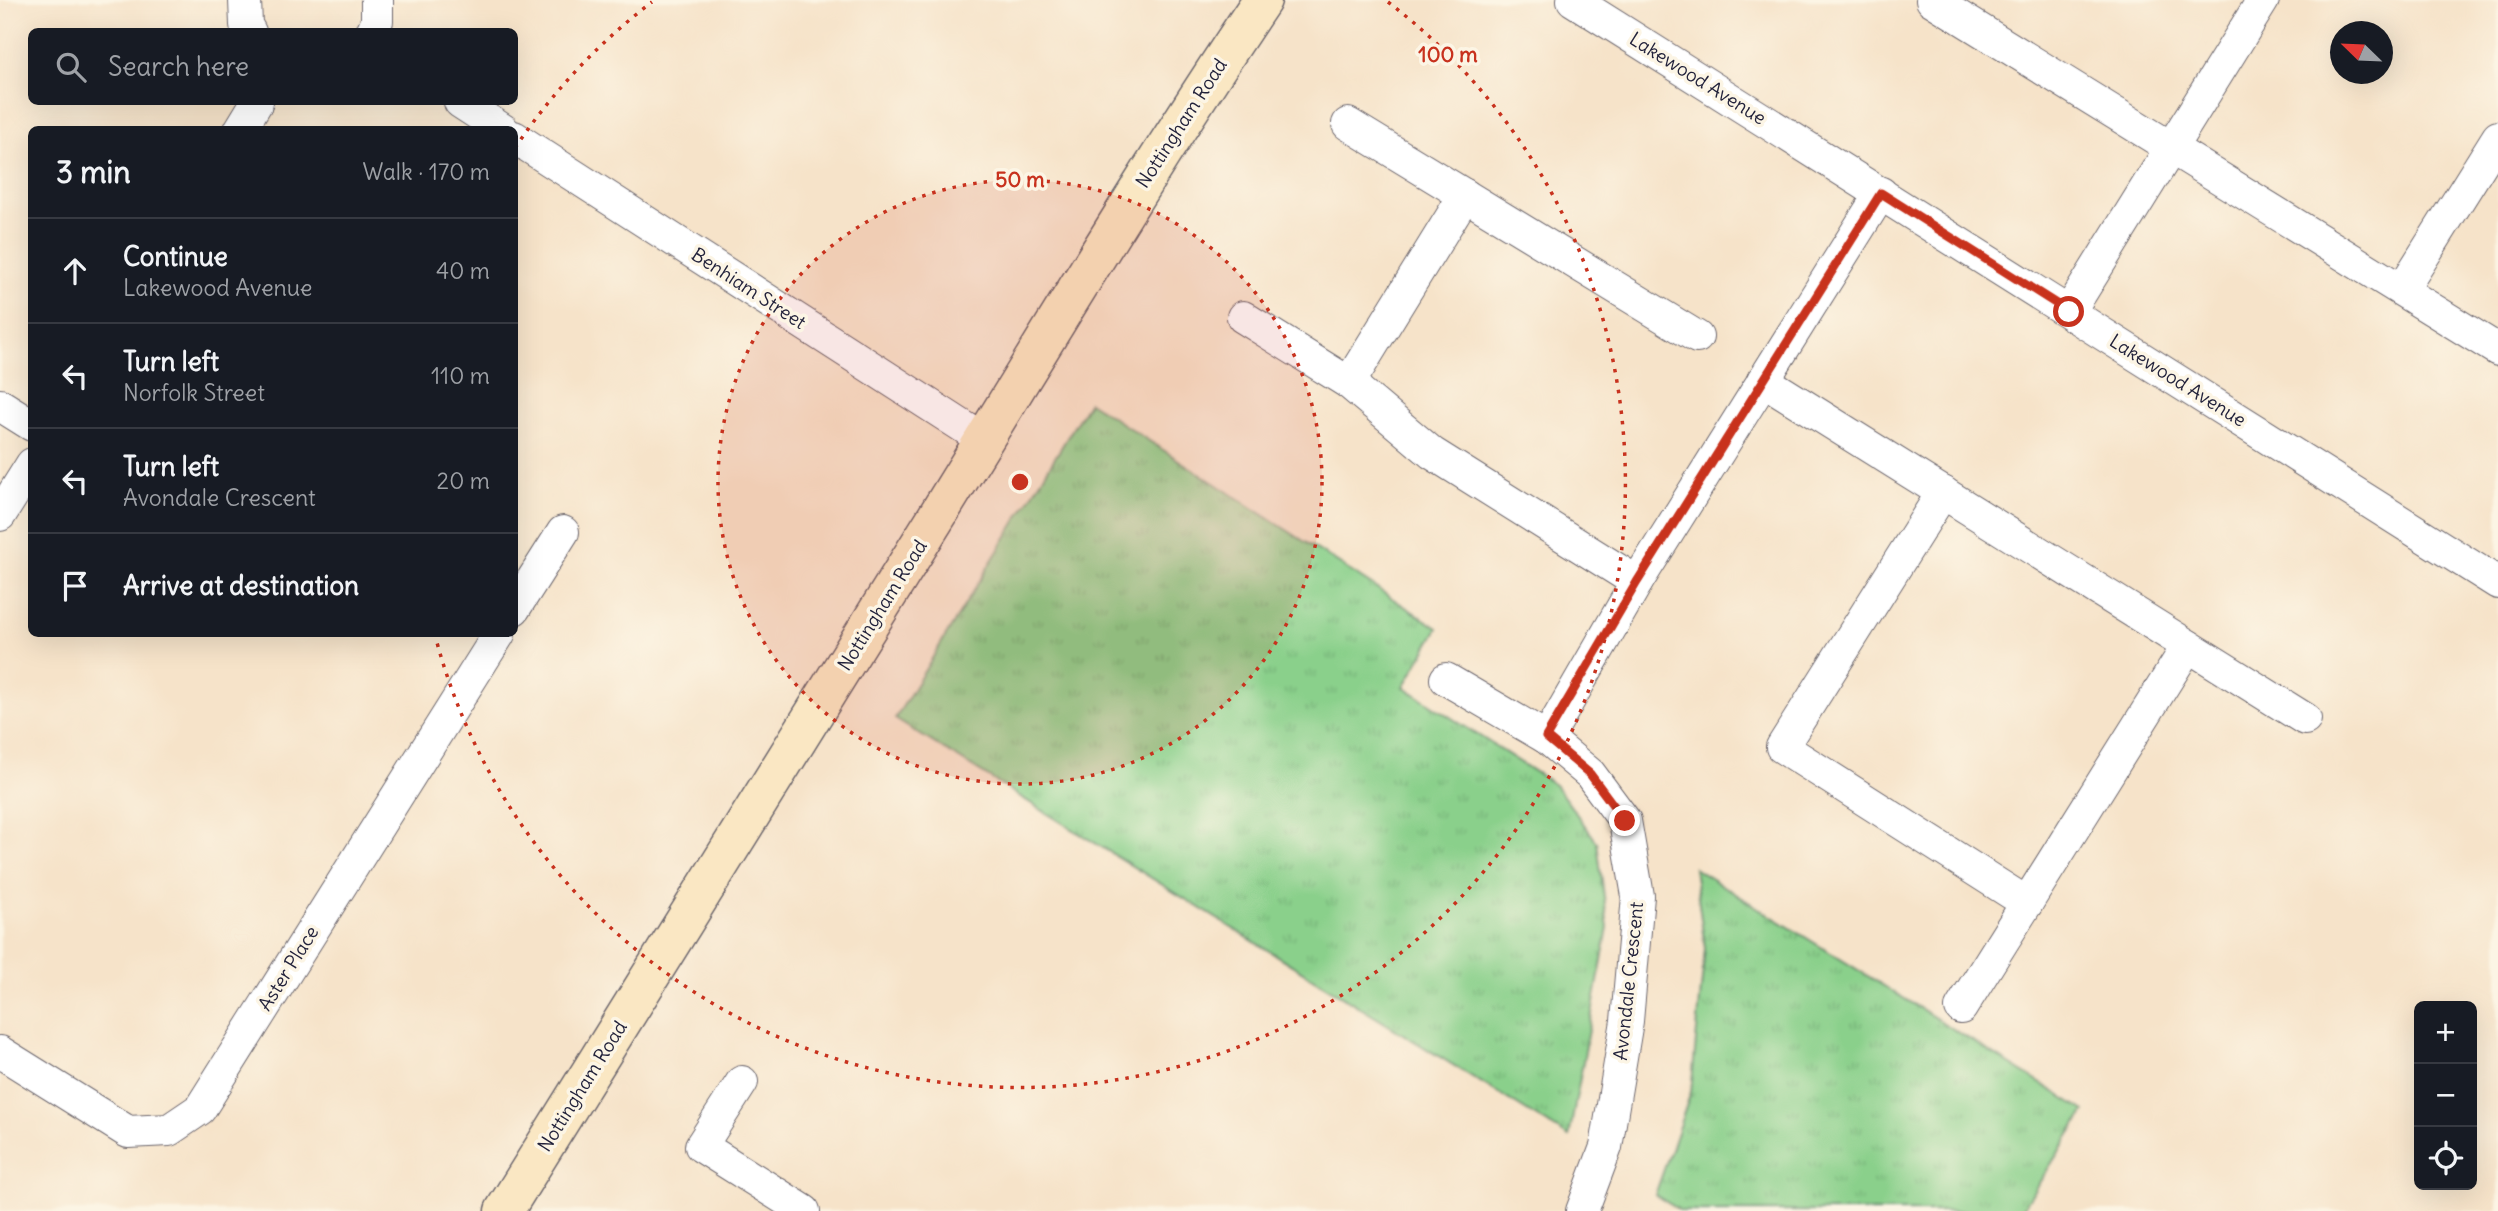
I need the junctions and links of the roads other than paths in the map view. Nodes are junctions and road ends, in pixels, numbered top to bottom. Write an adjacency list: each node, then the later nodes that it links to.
1 (245, 0): 7 (street)
2 (377, 0): 8 (street)
3 (1262, 0): 28 (street, Nottingham Road)
4 (1573, 0): 17 (street, Lakewood Avenue)
5 (1932, 0): 16 (street)
6 (2263, 0): 16 (street)
7 (249, 28)
8 (374, 28)
9 (255, 105): 12 (street)
10 (465, 105): 13 (street)
11 (1348, 124): 18 (street)
12 (242, 126)
13 (497, 126)
14 (2498, 137): 19 (street)
15 (518, 140): 28 (street, Benhiam Street)
16 (2171, 148): 19 (street); 20 (street)
17 (1881, 193): 20 (street, Lakewood Avenue); 24 (street)
18 (1465, 195): 22 (street); 25 (street)
19 (2402, 290): 23 (street)
20 (2069, 312): 34 (street, Lakewood Avenue)
21 (1242, 317): 25 (street)
22 (1698, 337)
23 (2498, 349)
24 (1763, 380): 30 (street); 33 (street)
25 (1349, 383): 33 (street)
26 (0, 405): 27 (street)
27 (28, 422)
28 (984, 440): 45 (street, Nottingham Road)
29 (28, 470): 31 (street)
30 (1943, 492): 37 (street); 41 (street)
31 (0, 515)
32 (563, 532): 35 (street)
33 (1637, 582): 40 (street)
34 (2498, 583)
35 (518, 603)
36 (497, 637): 43 (street, Aster Place)
37 (2188, 646): 39 (street); 41 (street)
38 (1446, 679): 40 (street, Avondale Crescent)
39 (2305, 719)
40 (1546, 737): 47 (street, Avondale Crescent)
41 (2027, 903): 42 (street)
42 (1961, 1008)
43 (0, 1052)
44 (741, 1082): 46 (street)
45 (504, 1211)
46 (804, 1211)
47 (1582, 1211)

